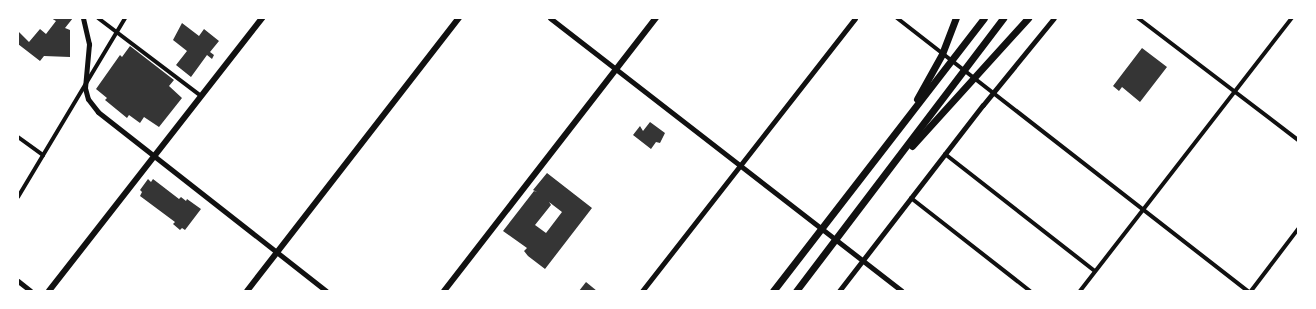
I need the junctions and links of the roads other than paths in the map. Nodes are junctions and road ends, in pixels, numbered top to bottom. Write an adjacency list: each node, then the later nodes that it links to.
1 (83, 18): 20 (street)
2 (98, 18): 17 (street)
3 (125, 18): 17 (street)
4 (262, 18): 23 (main road)
5 (459, 18): 35 (main road)
6 (550, 18): 18 (street)
7 (656, 18): 18 (main road)
8 (855, 18): 29 (street)
9 (897, 18): 22 (street)
10 (956, 18): 19 (highway)
11 (984, 18): 19 (highway)
12 (1003, 18): 30 (highway)
13 (1028, 18): 30 (highway)
14 (1054, 18): 22 (street)
15 (1138, 18): 21 (street)
16 (1292, 18): 21 (street)
17 (117, 31): 20 (street); 23 (street)
18 (616, 69): 29 (street); 43 (main road)
19 (933, 78): 45 (highway)
20 (86, 83): 27 (street); 28 (street)
21 (1235, 92): 25 (street); 33 (street)
22 (992, 94): 26 (street); 33 (street)
23 (201, 96): 28 (main road)
24 (18, 137): 27 (street)
25 (1298, 140)
26 (945, 154): 32 (street); 37 (street)
27 (43, 155): 31 (street)
28 (153, 157): 35 (street); 40 (main road)
29 (740, 165): 36 (street); 44 (street)
30 (879, 181): 46 (highway)
31 (18, 197)
32 (911, 198): 36 (street); 49 (street)
33 (1142, 208): 37 (street); 51 (street)
34 (1298, 229): 51 (street)
35 (277, 253): 41 (main road); 42 (street)
36 (862, 260): 47 (street); 48 (street)
37 (1095, 271): 50 (street)
38 (18, 281): 39 (street)
39 (31, 291)
40 (49, 291)
41 (247, 291)
42 (326, 291)
43 (444, 291)
44 (642, 291)
45 (773, 291)
46 (796, 291)
47 (839, 291)
48 (902, 291)
49 (1030, 291)
50 (1080, 291)
51 (1249, 291)

